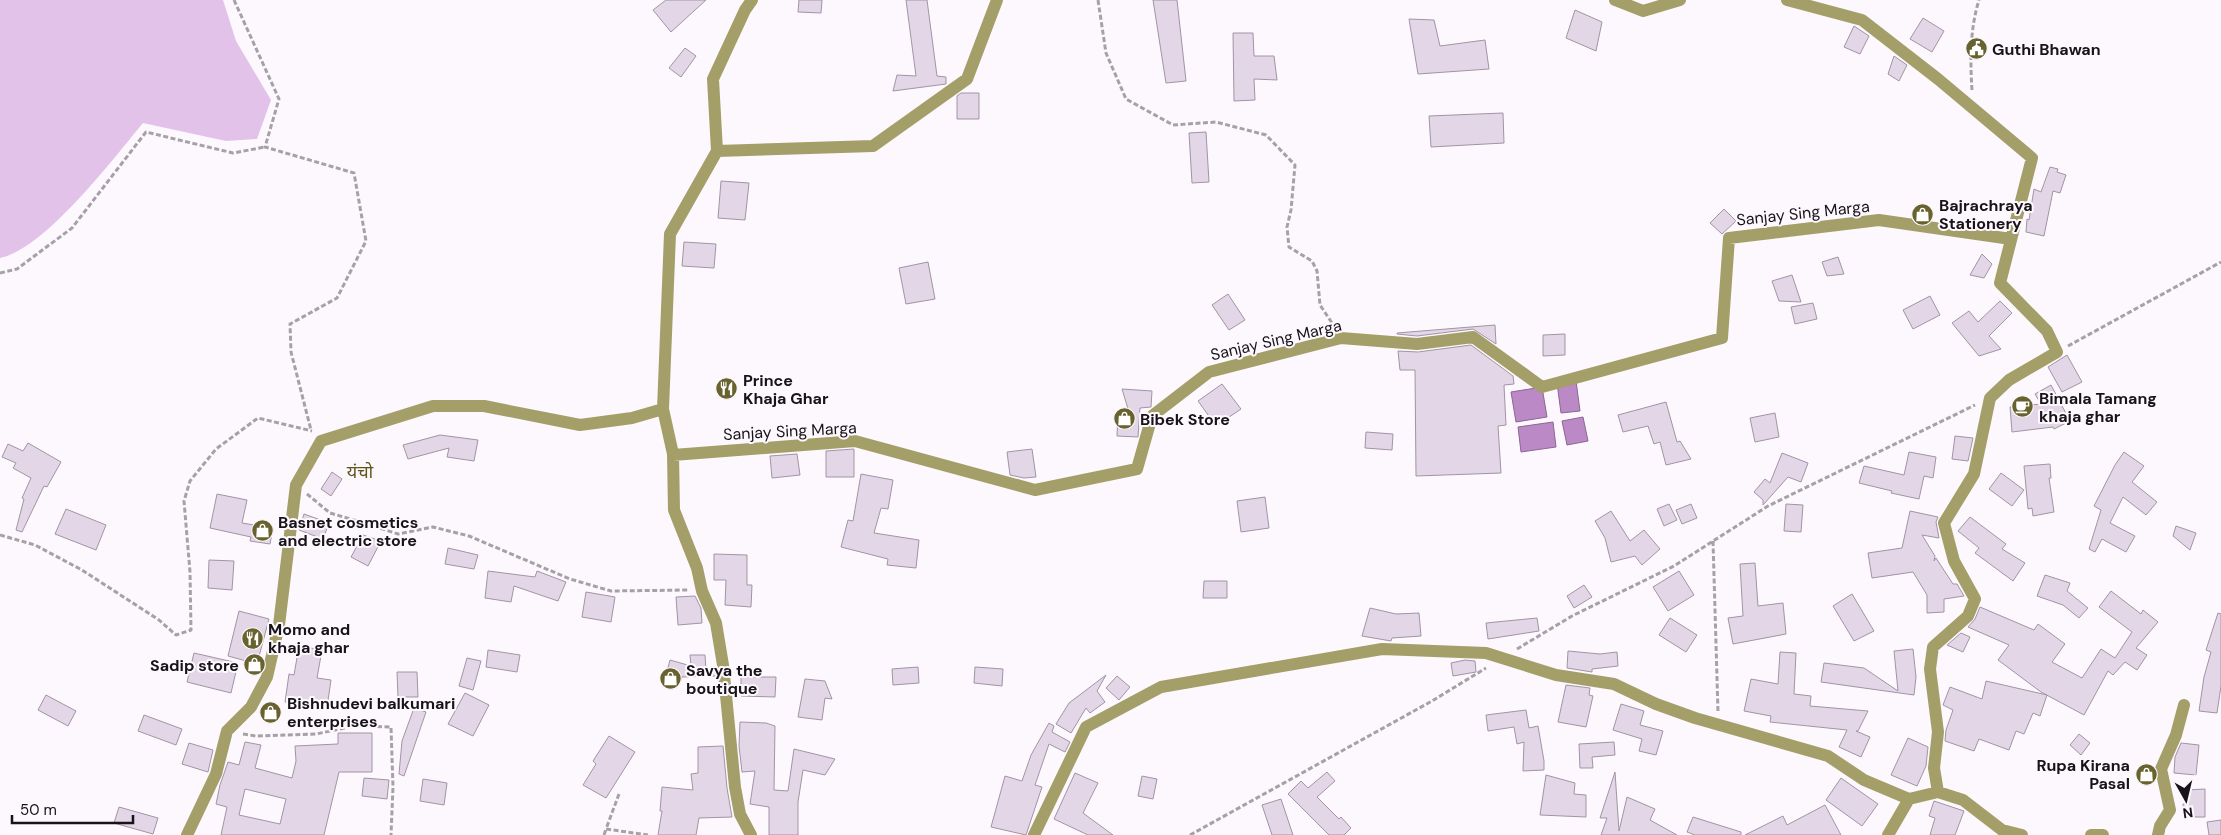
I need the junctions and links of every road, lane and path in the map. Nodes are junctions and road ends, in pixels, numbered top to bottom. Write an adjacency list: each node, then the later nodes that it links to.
1 (234, 0): 10 (path)
2 (752, 0): 11 (street)
3 (997, 0): 11 (street)
4 (1098, 0): 15 (path)
5 (1615, 0): 6 (street)
6 (1680, 0)
7 (1787, 0): 9 (street)
8 (1979, 0): 9 (path)
9 (1973, 110): 12 (street)
10 (265, 147): 14 (path); 19 (path)
11 (717, 151): 18 (street)
12 (2011, 239): 15 (street, Sanjay Sing Marga); 16 (street)
13 (2221, 262): 16 (path)
14 (0, 273)
15 (1341, 338): 21 (street, Sanjay Sing Marga)
16 (2057, 352): 17 (street)
17 (1991, 397): 24 (path); 30 (street)
18 (663, 409): 20 (street); 21 (street)
19 (311, 430): 20 (path); 23 (path)
20 (321, 441): 22 (street)
21 (673, 455): 25 (street)
22 (296, 485): 25 (path); 29 (street)
23 (0, 535)
24 (1713, 541): 26 (path); 28 (path)
25 (702, 591): 38 (street)
26 (1501, 658): 28 (street); 39 (street); 40 (path)
27 (2184, 705): 45 (street)
28 (1719, 725): 32 (street)
29 (227, 731): 34 (street); 35 (path)
30 (1938, 792): 32 (street); 42 (street)
31 (619, 794): 33 (path)
32 (1909, 799): 41 (street)
33 (606, 829): 36 (path); 37 (path)
34 (188, 835)
35 (391, 835)
36 (604, 835)
37 (648, 835)
38 (751, 835)
39 (1034, 835)
40 (1190, 835)
41 (1888, 835)
42 (2022, 835)
43 (2091, 835): 44 (street)
44 (2103, 835)
45 (2158, 835)

